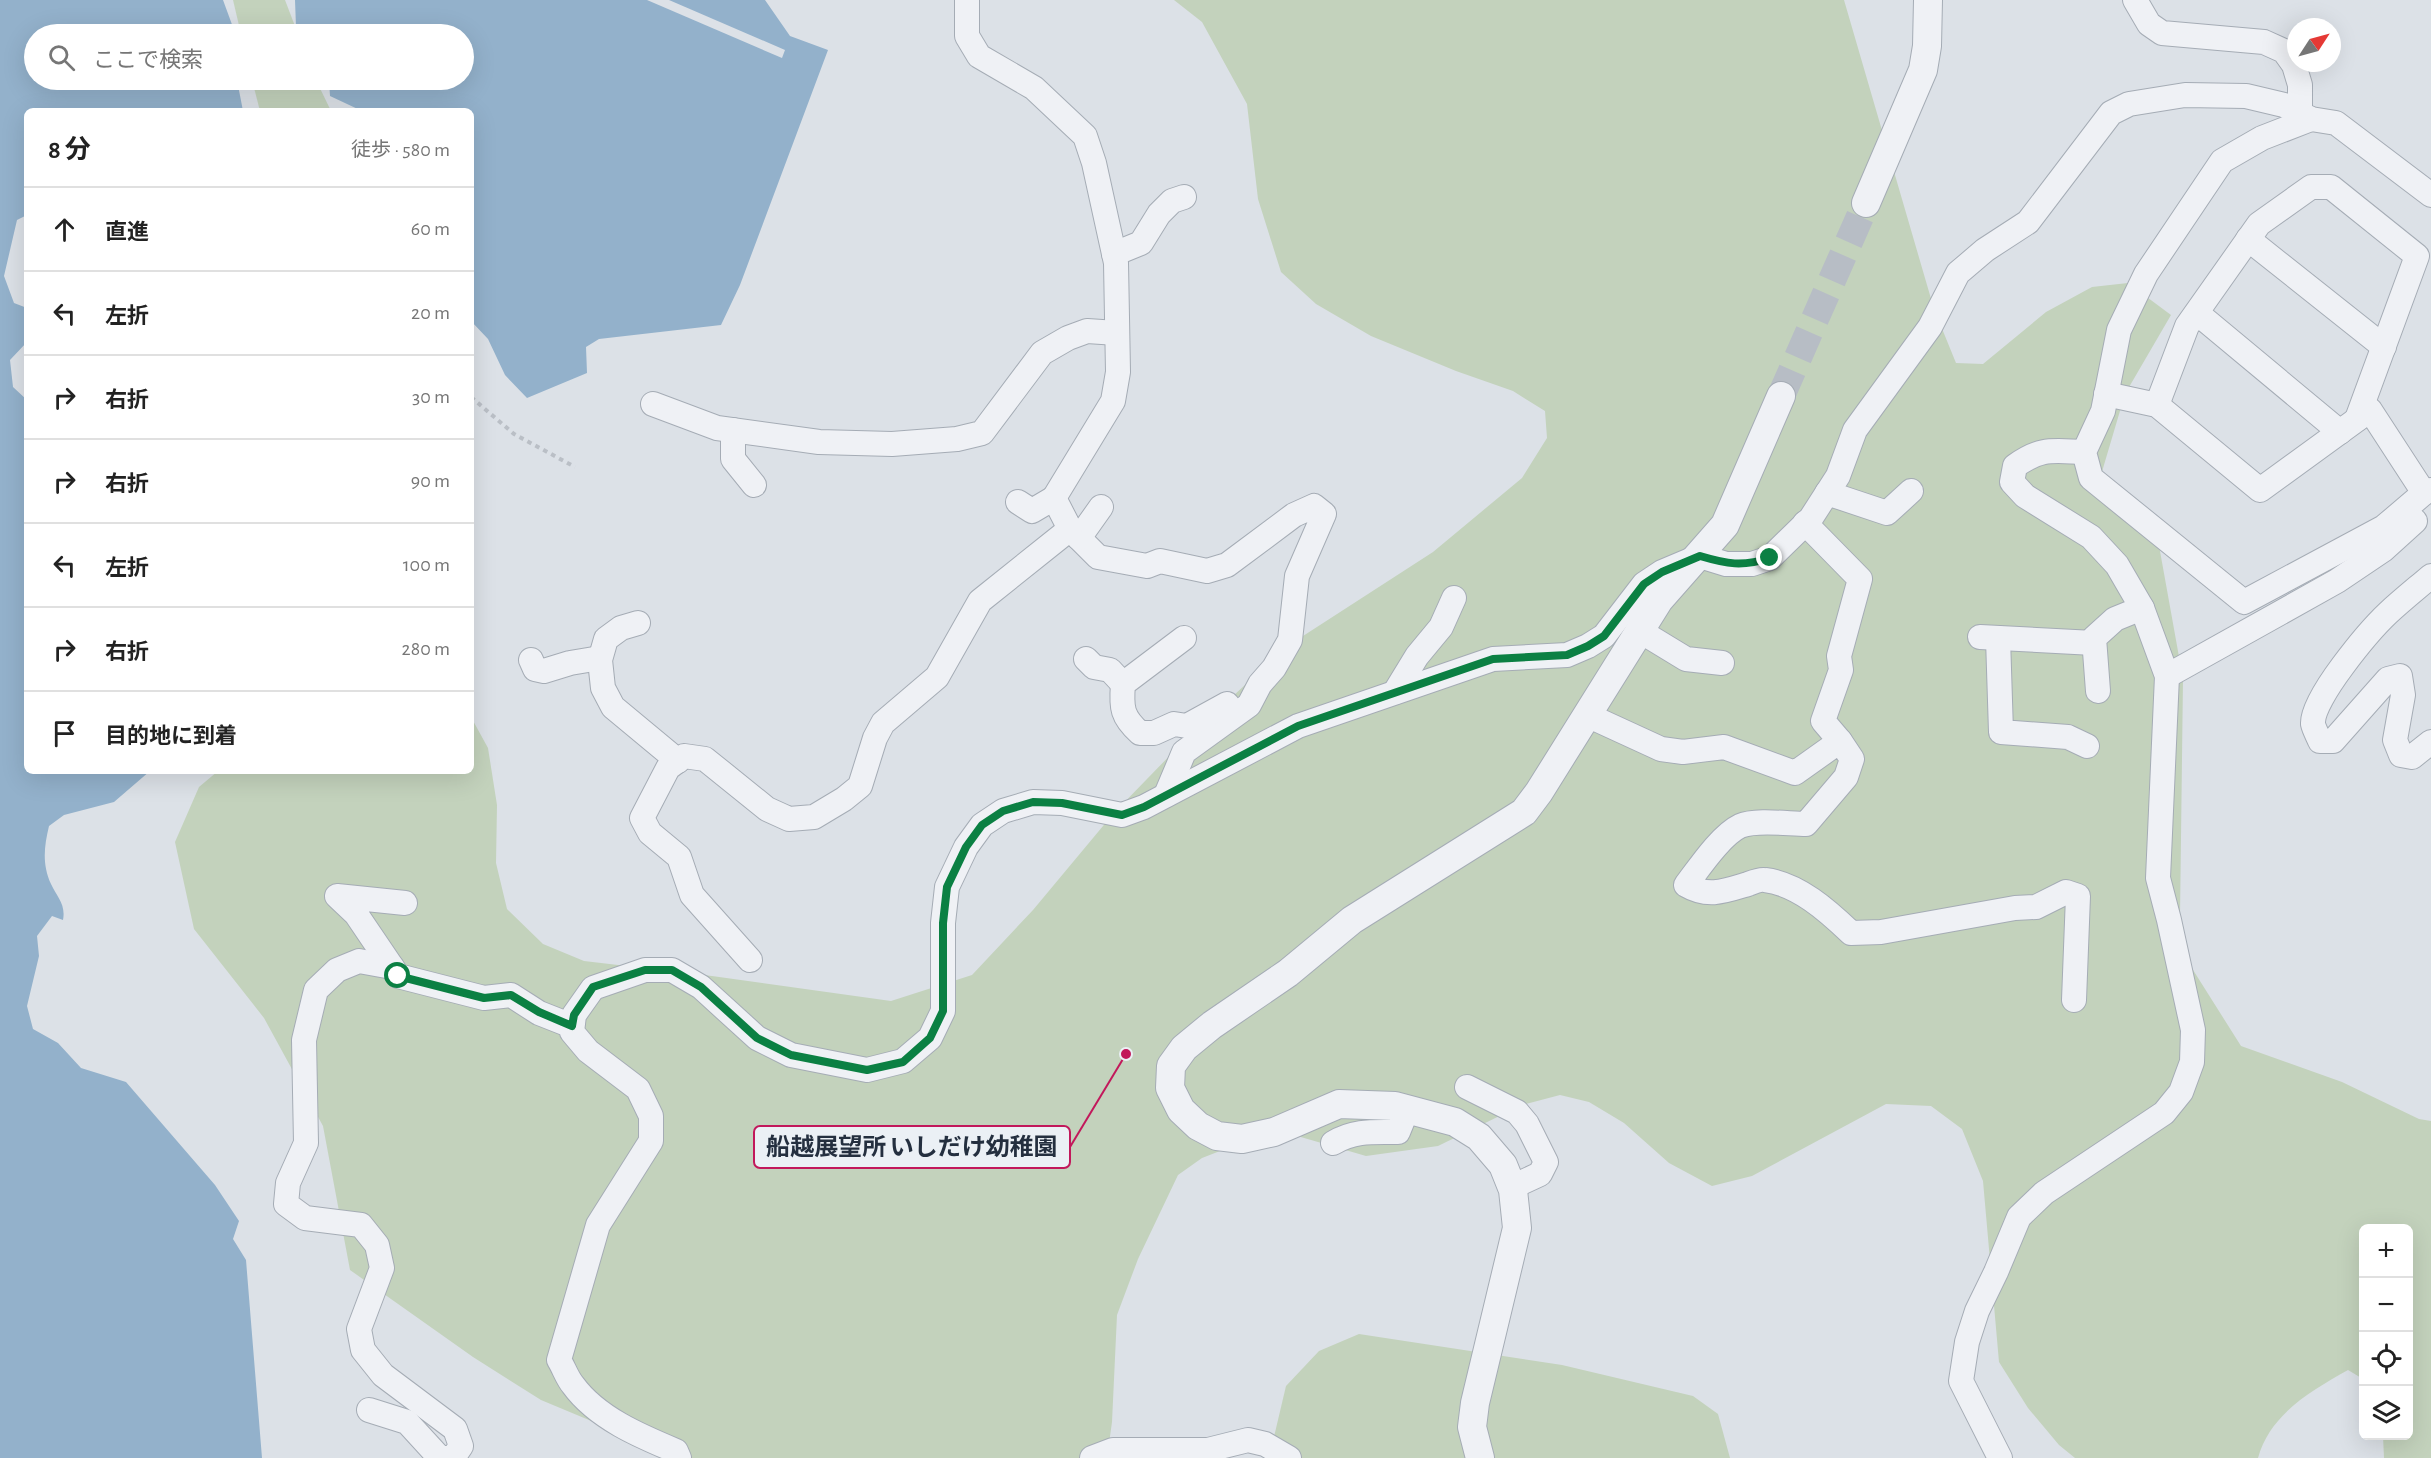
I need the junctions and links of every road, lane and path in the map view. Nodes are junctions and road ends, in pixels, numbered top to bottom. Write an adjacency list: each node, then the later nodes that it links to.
1 (967, 0): 9 (street)
2 (1928, 0): 7 (street)
3 (2135, 0): 4 (street)
4 (2306, 116): 5 (street); 13 (street); 24 (street)
5 (2431, 195)
6 (1184, 197): 9 (street)
7 (1866, 203)
8 (2248, 239): 10 (street); 12 (street); 12 (street)
9 (1114, 254): 11 (street)
10 (2197, 313): 17 (street); 18 (street)
11 (1117, 333): 19 (street); 26 (street)
12 (2384, 347): 18 (street)
13 (2106, 394): 17 (street); 20 (street)
14 (1781, 396): 31 (street)
15 (474, 400): 21 (path)
16 (653, 404): 19 (street)
17 (2157, 405): 18 (street)
18 (2348, 426): 25 (street)
19 (733, 430): 22 (street)
20 (2084, 452): 25 (street); 34 (street)
21 (575, 467)
22 (754, 485)
23 (1911, 491): 24 (street)
24 (1827, 493): 29 (street)
25 (2429, 496): 43 (street)
26 (1054, 498): 27 (street); 30 (street)
27 (1017, 502)
28 (1101, 507): 30 (street)
29 (1805, 523): 31 (street); 49 (street)
30 (1074, 534): 47 (street); 52 (street)
31 (1700, 556): 36 (street); 46 (street)
32 (2431, 576): 50 (street)
33 (1454, 598): 46 (street)
34 (2142, 608): 38 (street); 43 (street)
35 (638, 623): 39 (street)
36 (1640, 631): 42 (street); 48 (street)
37 (1184, 638): 44 (street)
38 (2094, 643): 45 (street); 51 (street)
39 (600, 658): 41 (street); 52 (street)
40 (1086, 658): 44 (street)
41 (531, 660)
42 (1722, 663)
43 (2167, 676): 69 (street)
44 (1124, 684): 47 (street)
45 (2098, 691)
46 (1395, 692): 53 (street)
47 (1235, 715): 53 (street)
48 (1587, 715): 49 (street); 60 (street)
49 (1840, 741): 57 (street)
50 (2431, 742)
51 (2086, 746)
52 (678, 761): 55 (street)
53 (1166, 795): 58 (street)
54 (405, 903): 56 (street)
55 (750, 960)
56 (392, 967): 58 (street); 64 (street)
57 (2074, 1000)
58 (572, 1026): 65 (street)
59 (1467, 1087): 62 (street)
60 (1407, 1110): 61 (street); 62 (street)
61 (1333, 1143)
62 (1512, 1187): 68 (street)
63 (369, 1410): 64 (street)
64 (441, 1458)
65 (679, 1458)
66 (1092, 1458): 67 (street)
67 (1289, 1458)
68 (1480, 1458)
69 (2000, 1458)

